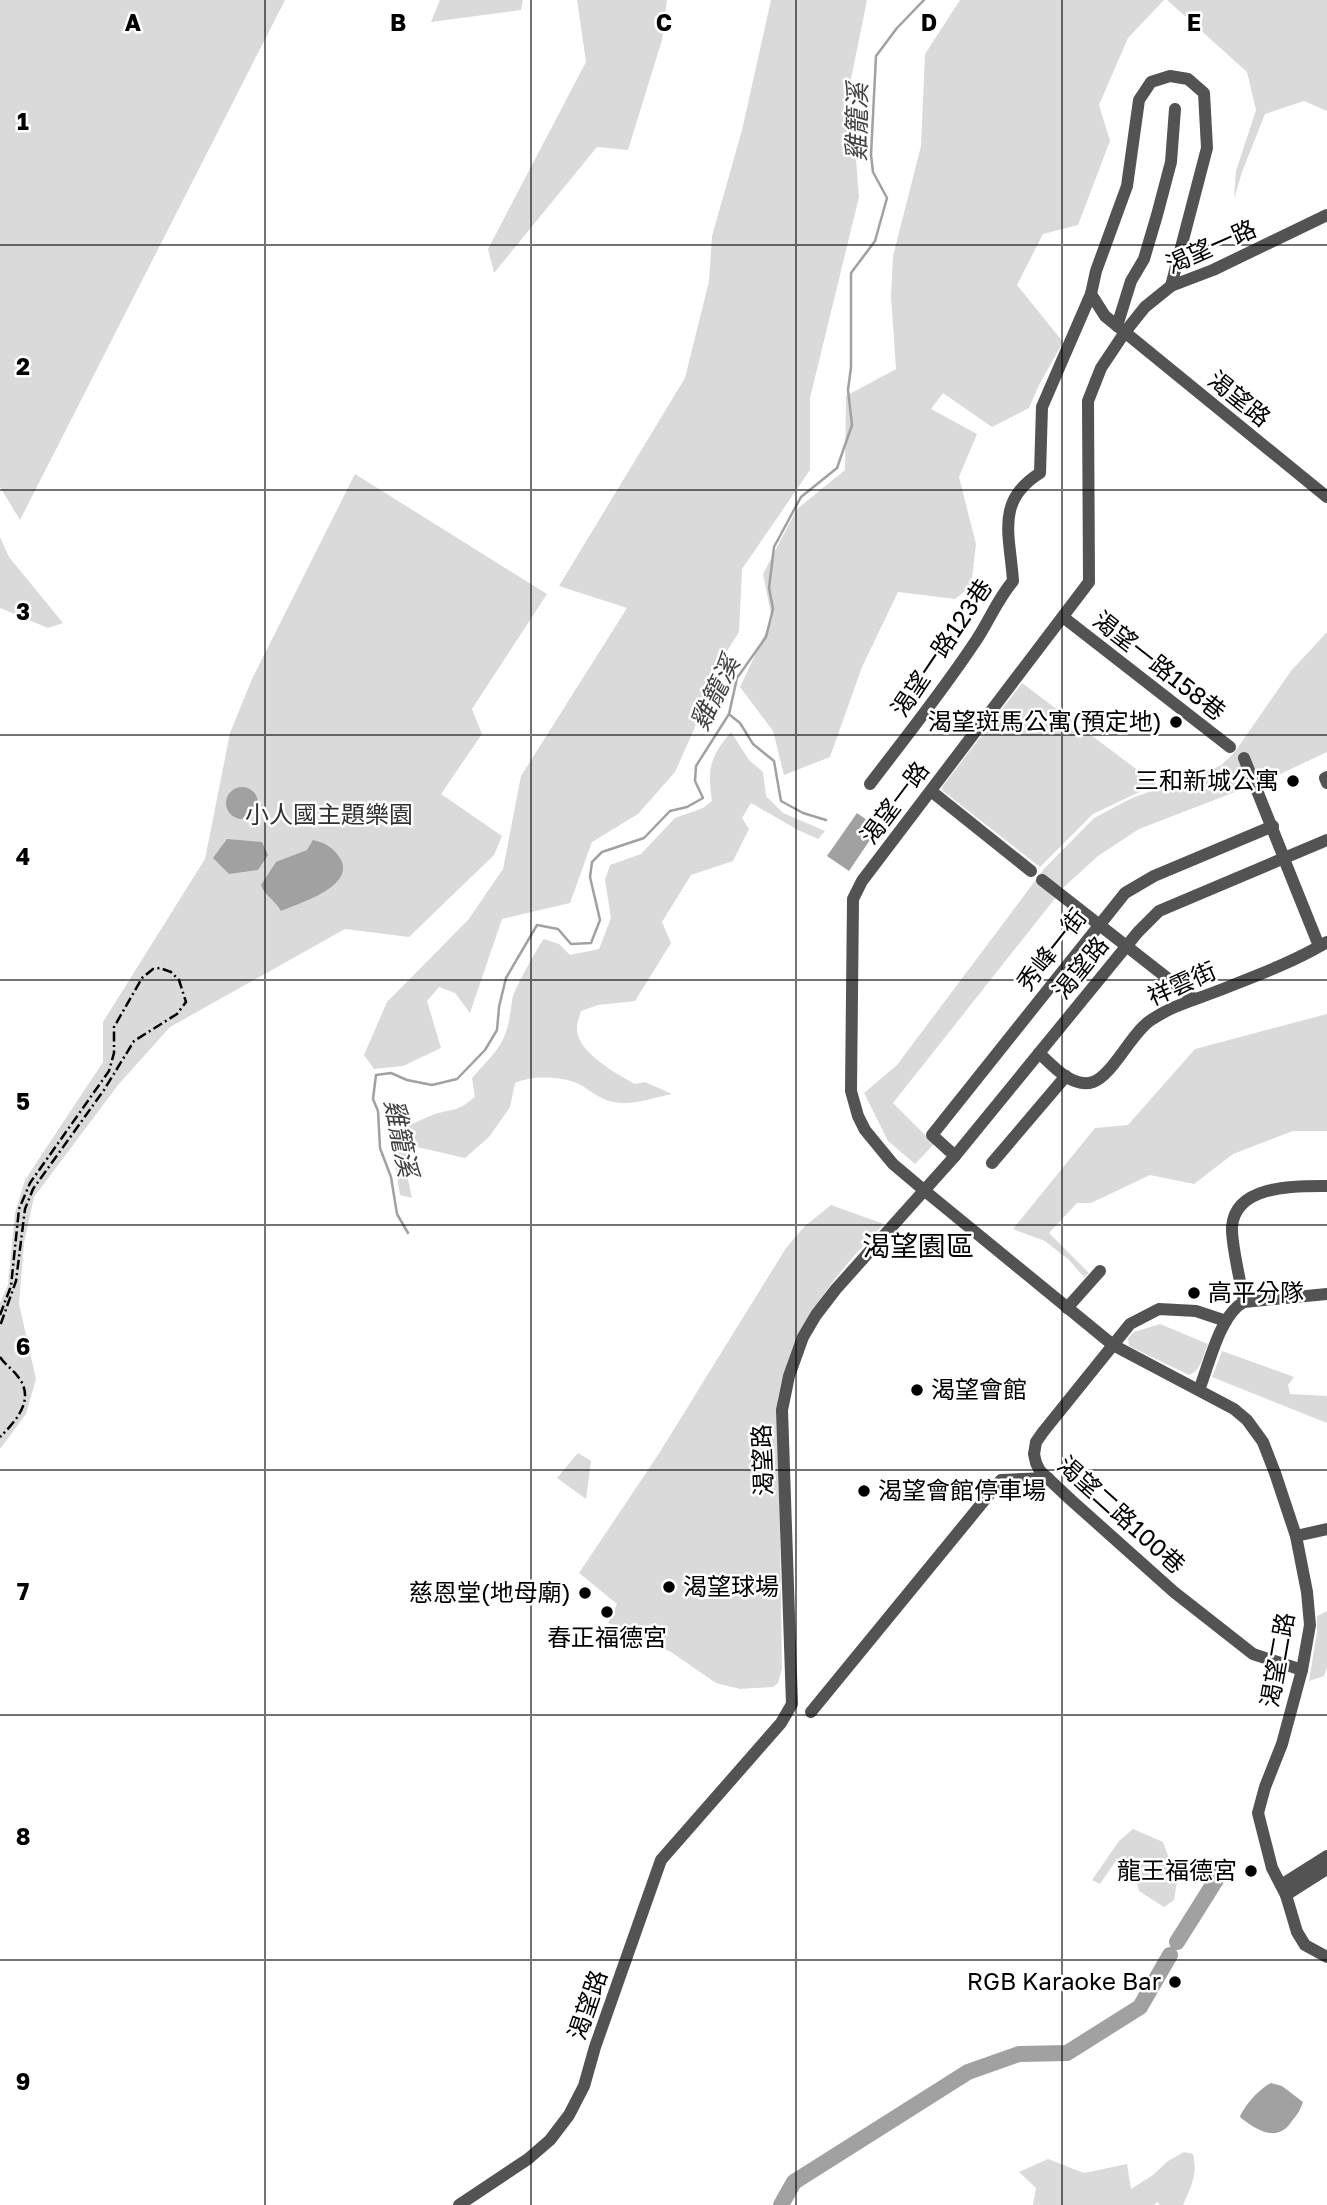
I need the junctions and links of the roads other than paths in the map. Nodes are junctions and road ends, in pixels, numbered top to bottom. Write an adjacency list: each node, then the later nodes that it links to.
1 (1175, 109): 5 (street)
2 (1327, 215): 3 (street, 渴望一路)
3 (1171, 286): 4 (street, 渴望一路123巷); 5 (street, 渴望一路)
4 (1091, 294): 5 (street, 渴望路); 12 (street, 渴望一路123巷)
5 (1121, 329): 6 (street, 渴望路); 7 (street, 渴望一路)
6 (1327, 497)
7 (1063, 618): 8 (street, 渴望一路158巷); 13 (street, 渴望一路)
8 (1226, 741)
9 (1244, 758): 14 (street)
10 (1327, 777): 11 (street)
11 (1327, 783)
12 (870, 784)
13 (931, 791): 17 (street); 28 (street, 渴望一路)
14 (1272, 826): 16 (street); 19 (street, 秀峰一街)
15 (1327, 840): 16 (street, 渴望路)
16 (1284, 858): 20 (street); 21 (street, 渴望路)
17 (1031, 871)
18 (1042, 880): 19 (street)
19 (1098, 924): 21 (street); 25 (street, 秀峰一街)
20 (1323, 944): 22 (street, 祥雲街)
21 (1126, 946): 22 (street); 23 (street, 渴望路)
22 (1194, 999): 24 (street, 祥雲街)
23 (1039, 1053): 24 (street); 25 (street, 渴望路)
24 (1066, 1076): 26 (street)
25 (955, 1156): 28 (street, 渴望路)
26 (992, 1163)
27 (1327, 1186): 31 (street)
28 (925, 1191): 32 (street, 渴望一路); 45 (street, 渴望路)
29 (1100, 1270): 32 (street)
30 (1327, 1294): 31 (street)
31 (1244, 1302): 33 (street)
32 (1067, 1308): 34 (street, 渴望一路)
33 (1226, 1321): 34 (street, 渴望二路100巷); 35 (street)
34 (1113, 1345): 35 (street, 渴望二路); 36 (street, 渴望二路100巷)
35 (1199, 1391): 38 (street, 渴望二路)
36 (1048, 1478): 39 (street, 渴望二路100巷); 40 (street)
37 (1327, 1529): 38 (street)
38 (1296, 1536): 39 (street, 渴望二路)
39 (1302, 1670): 43 (street, 渴望二路)
40 (811, 1712)
41 (1327, 1856): 43 (street)
42 (1327, 1869): 43 (street)
43 (1284, 1890): 44 (street, 渴望二路)
44 (1327, 1957)
45 (459, 2205)

